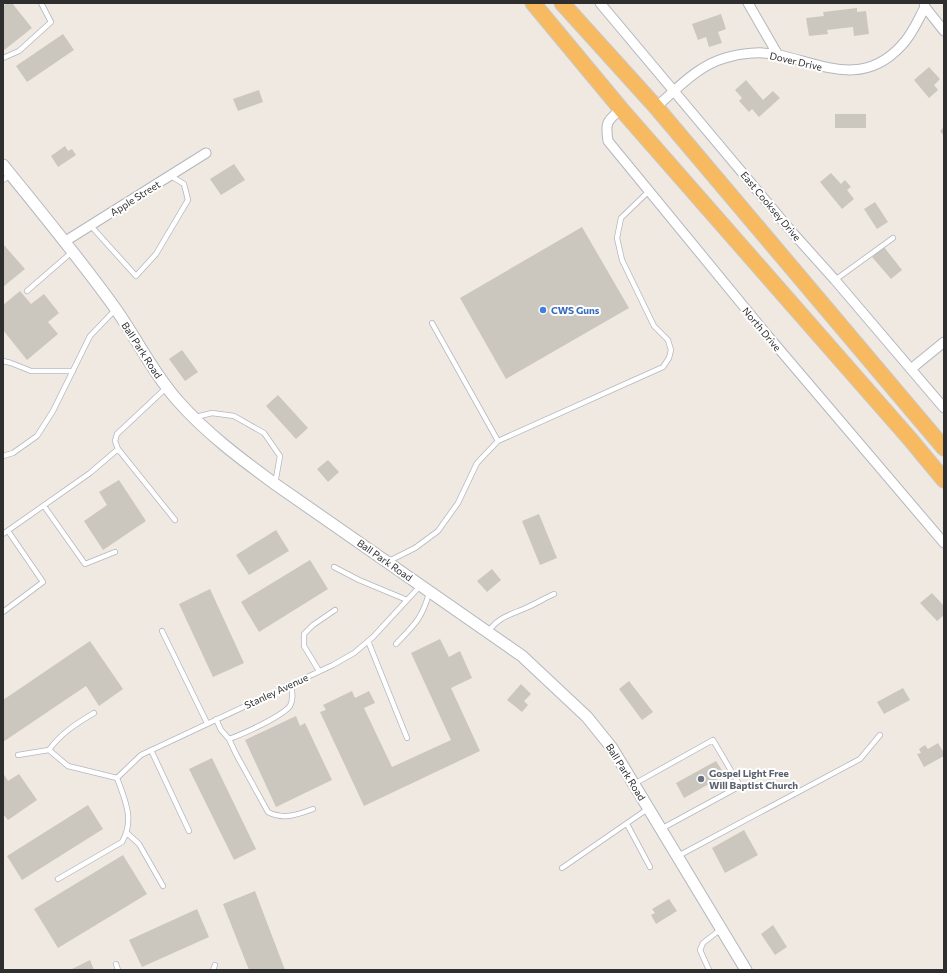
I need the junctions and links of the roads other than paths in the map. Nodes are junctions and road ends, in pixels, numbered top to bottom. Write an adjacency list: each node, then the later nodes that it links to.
1 (41, 3): 9 (lane)
2 (533, 3): 12 (highway)
3 (562, 3): 11 (highway)
4 (600, 3): 10 (street, East Cooksey Drive)
5 (748, 3): 8 (street)
6 (924, 5): 7 (street); 8 (street, Dover Drive)
7 (944, 31)
8 (778, 55): 10 (street, Dover Drive)
9 (3, 58)
10 (675, 91): 11 (street, Dover Drive); 22 (street, East Cooksey Drive)
11 (656, 107): 34 (highway)
12 (621, 109): 17 (street, North Drive); 37 (highway)
13 (206, 153): 15 (street, Apple Street)
14 (3, 165): 16 (street, Ball Park Road)
15 (170, 176): 18 (street, Apple Street); 18 (lane)
16 (7, 178): 20 (street, Ball Park Road)
17 (649, 191): 33 (lane); 43 (street, North Drive)
18 (91, 226): 20 (street, Apple Street)
19 (893, 238): 22 (lane)
20 (64, 242): 21 (street, Ball Park Road)
21 (72, 252): 23 (lane); 24 (street, Ball Park Road)
22 (835, 280): 28 (street, East Cooksey Drive)
23 (27, 291)
24 (116, 309): 29 (lane); 30 (street, Ball Park Road)
25 (432, 324): 33 (lane)
26 (944, 342): 28 (street)
27 (3, 361): 29 (lane)
28 (911, 369): 31 (street, East Cooksey Drive)
29 (73, 371): 36 (lane)
30 (167, 387): 32 (street, Ball Park Road); 35 (lane)
31 (944, 408)
32 (194, 418): 38 (street, Ball Park Road); 38 (lane)
33 (498, 441): 45 (lane)
34 (944, 448)
35 (118, 449): 39 (lane); 40 (lane)
36 (3, 456)
37 (944, 480)
38 (275, 484): 45 (street, Ball Park Road)
39 (44, 506): 41 (lane); 44 (lane)
40 (175, 520)
41 (8, 531): 42 (lane); 51 (lane)
42 (3, 534)
43 (944, 543)
44 (115, 552)
45 (387, 562): 47 (street, Ball Park Road)
46 (334, 567): 49 (lane)
47 (425, 588): 49 (lane, Stanley Avenue); 53 (street, Ball Park Road); 55 (lane)
48 (554, 594): 53 (lane)
49 (407, 600): 54 (lane, Stanley Avenue)
50 (335, 610): 56 (lane)
51 (3, 612)
52 (162, 631): 60 (lane)
53 (488, 632): 68 (street, Ball Park Road)
54 (368, 641): 56 (lane, Stanley Avenue); 62 (lane)
55 (396, 644)
56 (319, 671): 57 (lane, Stanley Avenue)
57 (291, 684): 59 (lane, Stanley Avenue); 63 (lane)
58 (94, 713): 64 (lane)
59 (216, 719): 60 (lane, Stanley Avenue); 63 (lane)
60 (207, 723): 65 (lane, Stanley Avenue)
61 (880, 736): 75 (lane)
62 (407, 738)
63 (229, 739): 70 (lane)
64 (48, 750): 66 (lane); 67 (lane)
65 (151, 750): 67 (lane, Stanley Avenue); 73 (lane)
66 (18, 755)
67 (117, 778): 74 (lane)
68 (634, 784): 69 (street, Ball Park Road); 72 (lane)
69 (649, 808): 71 (lane); 72 (street, Ball Park Road)
70 (313, 809)
71 (627, 824): 76 (lane); 77 (lane)
72 (662, 829): 75 (street, Ball Park Road)
73 (189, 831)
74 (127, 833): 78 (lane); 79 (lane)
75 (678, 856): 80 (street, Ball Park Road)
76 (650, 866)
77 (562, 868)
78 (58, 879)
79 (163, 886)
80 (722, 929): 83 (lane); 84 (street, Ball Park Road)
81 (116, 964): 82 (lane)
82 (118, 970)
83 (709, 970)
84 (746, 970)

